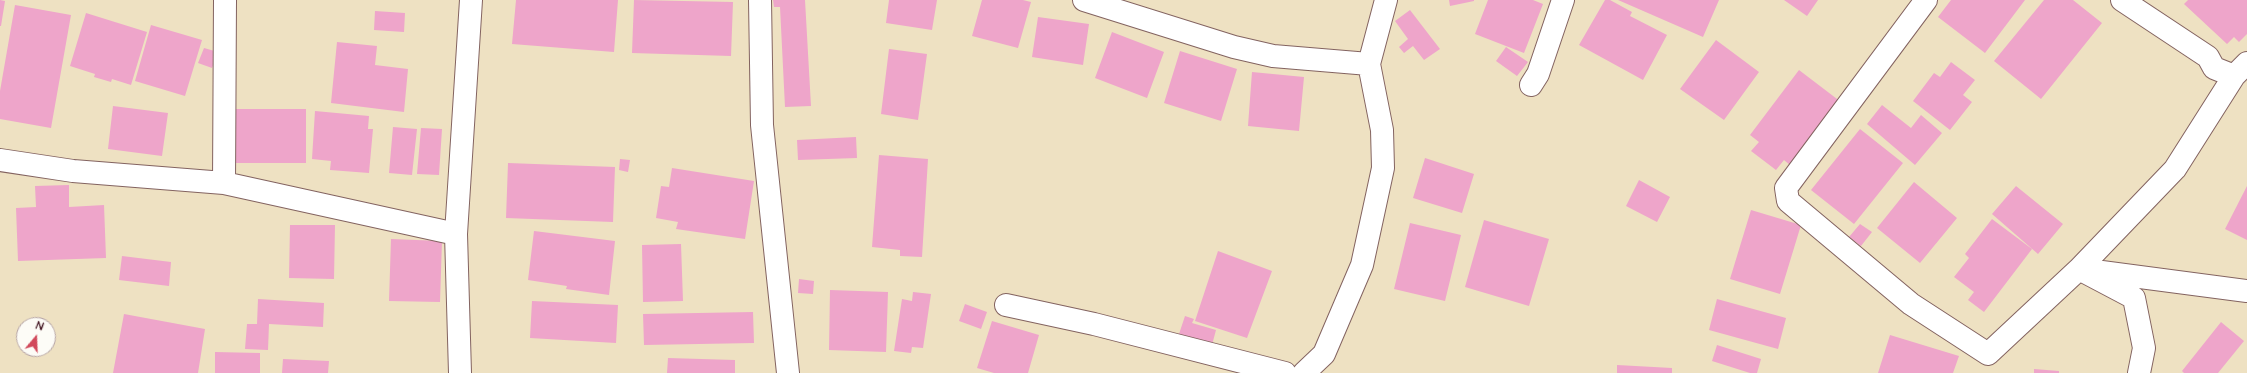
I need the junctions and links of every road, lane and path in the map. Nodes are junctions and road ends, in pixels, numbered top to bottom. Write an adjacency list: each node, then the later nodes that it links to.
1 (225, 0): 13 (street)
2 (471, 0): 14 (street)
3 (760, 0): 19 (street)
4 (1084, 0): 9 (street)
5 (1386, 0): 9 (street)
6 (1562, 0): 11 (street)
7 (1926, 0): 15 (street)
8 (2122, 0): 10 (street)
9 (1369, 64): 21 (street)
10 (2241, 69): 15 (street)
11 (1531, 85)
12 (0, 160): 13 (street)
13 (224, 183): 14 (street)
14 (456, 234): 18 (street)
15 (2079, 269): 16 (street); 22 (street)
16 (2247, 291)
17 (1006, 305): 20 (street)
18 (460, 373)
19 (788, 373)
20 (1285, 373)
21 (1304, 373)
22 (2139, 373)

